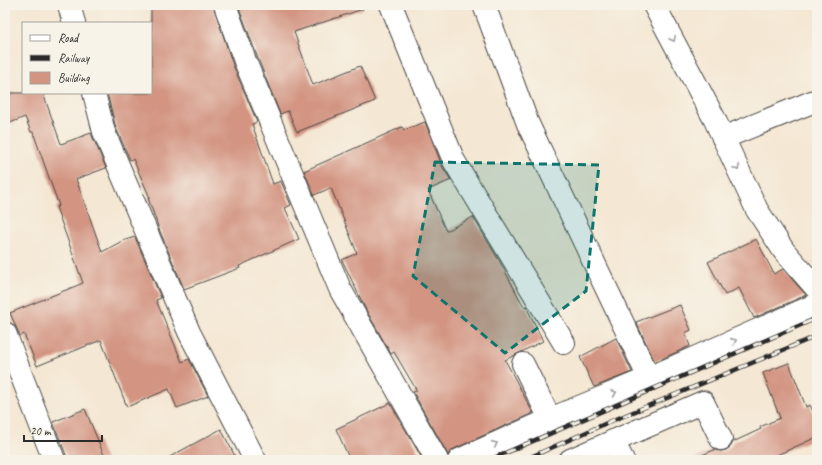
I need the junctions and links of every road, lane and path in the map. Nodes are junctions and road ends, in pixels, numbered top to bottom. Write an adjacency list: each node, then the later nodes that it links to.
1 (69, 5): 6 (street)
2 (225, 5): 21 (street)
3 (391, 5): 13 (street)
4 (484, 5): 15 (street)
5 (654, 5): 9 (street, one-way to 9)
6 (74, 22)
7 (94, 94): 20 (street)
8 (817, 100): 9 (street)
9 (723, 138): 10 (street, one-way to 10)
10 (817, 289)
11 (817, 304): 15 (street, one-way to 11)
12 (5, 333): 19 (street)
13 (564, 343)
14 (523, 364): 16 (street)
15 (649, 378): 16 (street, one-way to 15)
16 (550, 420): 22 (street, one-way to 16)
17 (721, 439): 18 (street)
18 (613, 442): 23 (street); 24 (street)
19 (54, 460)
20 (255, 460)
21 (437, 460)
22 (460, 460)
23 (570, 460)
24 (623, 460)

